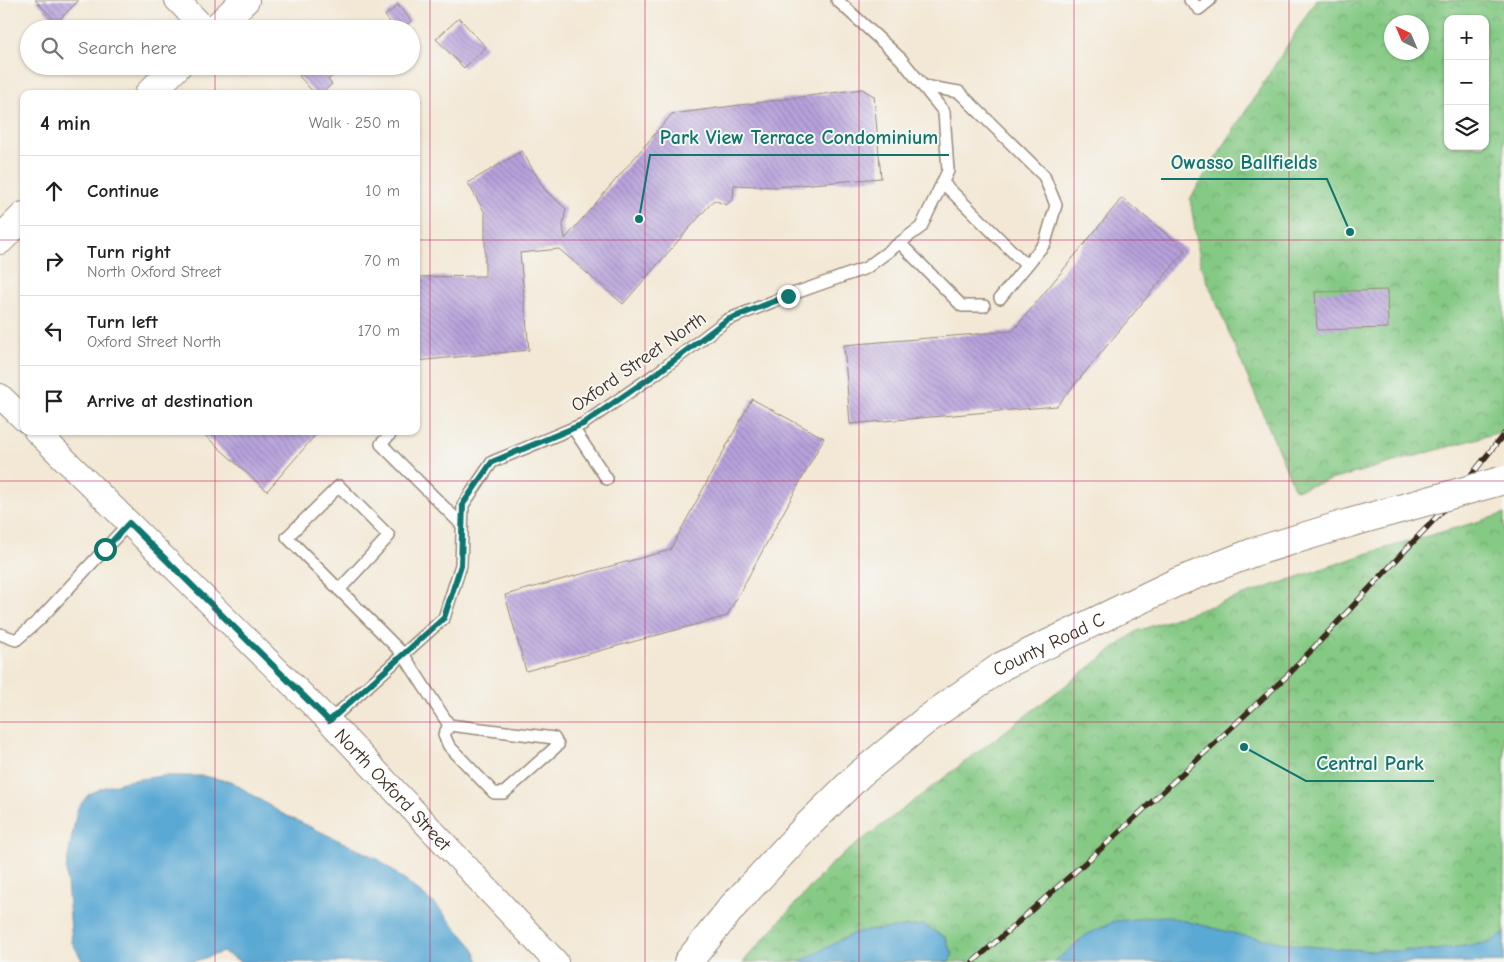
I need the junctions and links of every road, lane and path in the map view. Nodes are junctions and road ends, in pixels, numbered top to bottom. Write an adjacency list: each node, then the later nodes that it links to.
1 (177, 0): 6 (street)
2 (245, 0): 7 (main road)
3 (838, 0): 9 (lane, Oxford Street North)
4 (1190, 0): 5 (lane)
5 (1210, 0)
6 (196, 20)
7 (224, 20)
8 (168, 75): 10 (main road)
9 (923, 86): 11 (lane, Oxford Street North); 15 (lane)
10 (153, 90)
11 (942, 183): 14 (lane, Oxford Street North); 15 (lane)
12 (20, 220): 13 (main road)
13 (0, 240)
14 (900, 243): 17 (lane); 20 (lane, Oxford Street North)
15 (1026, 266): 16 (lane)
16 (1000, 298)
17 (984, 306)
18 (0, 396): 19 (street)
19 (20, 415)
20 (572, 428): 23 (lane); 26 (lane, Oxford Street North)
21 (40, 435): 25 (street, North Oxford Street)
22 (389, 435): 26 (lane)
23 (608, 479)
24 (1504, 480): 33 (main road, County Road C, bridge)
25 (129, 523): 28 (lane); 30 (street, North Oxford Street)
26 (462, 524): 29 (lane, Oxford Street North)
27 (339, 590): 27 (lane); 29 (lane)
28 (0, 634)
29 (403, 654): 30 (lane, Oxford Street North); 31 (lane)
30 (329, 721): 32 (street, North Oxford Street)
31 (449, 725): 31 (lane)
32 (556, 962)
33 (688, 962)

